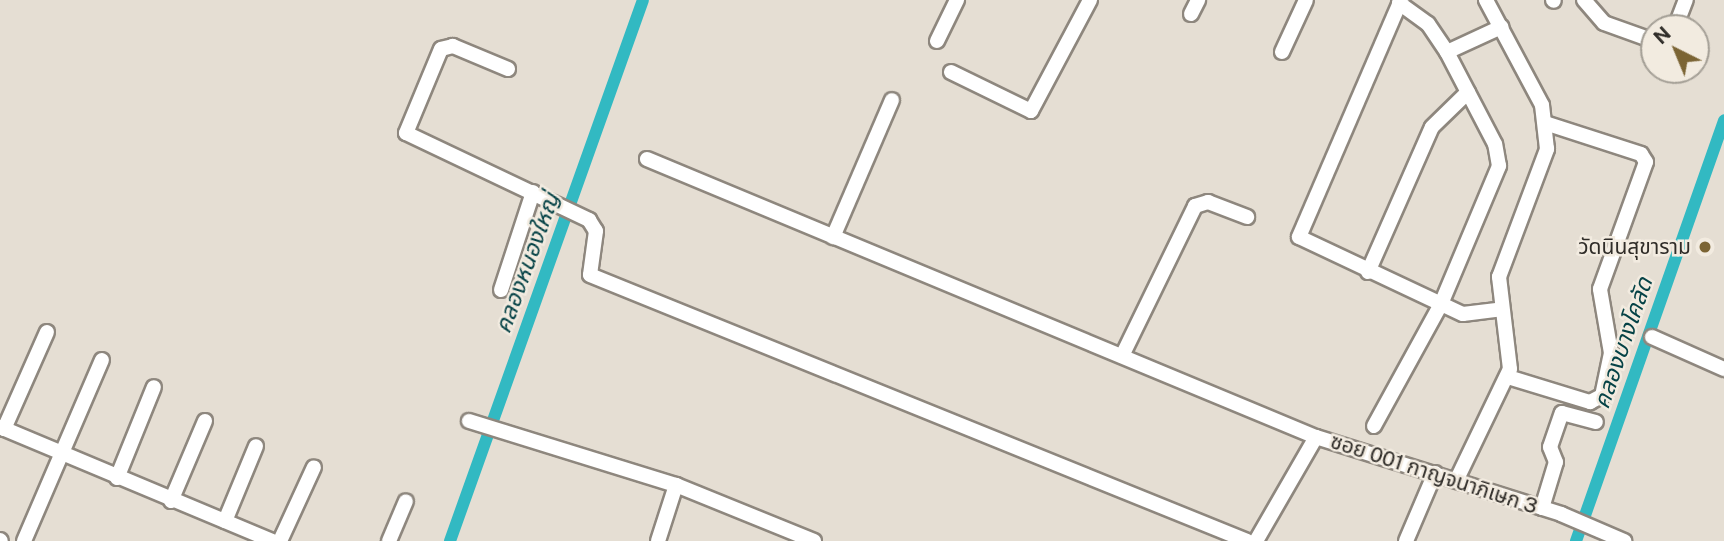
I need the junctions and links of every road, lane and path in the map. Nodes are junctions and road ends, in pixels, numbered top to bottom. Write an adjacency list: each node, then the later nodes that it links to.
1 (957, 0): 11 (street)
2 (1090, 0): 15 (street)
3 (1198, 0): 8 (street)
4 (1306, 0): 12 (street)
5 (1486, 0): 9 (street)
6 (1584, 0): 10 (street)
7 (1400, 2): 13 (street); 23 (street)
8 (1191, 14)
9 (1501, 27): 13 (street); 18 (street)
10 (1640, 36)
11 (937, 41)
12 (1282, 52)
13 (1447, 52): 16 (street)
14 (508, 69): 20 (street)
15 (951, 72)
16 (1468, 92): 23 (street); 25 (street)
17 (892, 100): 22 (street)
18 (1548, 124): 26 (street); 32 (street)
19 (648, 159): 22 (street)
20 (533, 192): 24 (street); 57 (street)
21 (1247, 216): 29 (street)
22 (833, 237): 29 (street)
23 (1368, 272): 25 (street)
24 (501, 290)
25 (1441, 304): 26 (street); 37 (street)
26 (1501, 309): 32 (street)
27 (47, 332): 38 (street)
28 (1652, 337): 31 (street)
29 (1122, 356): 39 (street)
30 (102, 360): 41 (street)
31 (1724, 369)
32 (1508, 377): 45 (street)
33 (154, 387): 44 (street)
34 (205, 421): 47 (street)
35 (1595, 422): 49 (street)
36 (475, 423): 46 (street)
37 (1374, 426)
38 (2, 428): 41 (street)
39 (1316, 437): 43 (street, ซอย 001 กาญจนาภิเษก 3); 58 (street, ซอย 001 กาญจนาภิเษก 3)
40 (256, 446): 50 (street)
41 (61, 453): 44 (street); 51 (street)
42 (314, 467): 53 (street)
43 (1435, 473): 45 (street, ซอย 001 กาญจนาภิเษก 3); 59 (street)
44 (117, 478): 47 (street)
45 (1457, 479): 49 (street, ซอย 001 กาญจนาภิเษก 3)
46 (676, 485): 55 (street); 56 (street)
47 (171, 501): 50 (street)
48 (407, 501): 54 (street)
49 (1542, 508): 60 (street, ซอย 001 กาญจนาภิเษก 3)
50 (225, 521): 52 (street)
51 (24, 541)
52 (272, 541)
53 (279, 541)
54 (389, 541)
55 (659, 541)
56 (814, 541)
57 (1247, 541)
58 (1256, 541)
59 (1406, 541)
60 (1624, 541)

